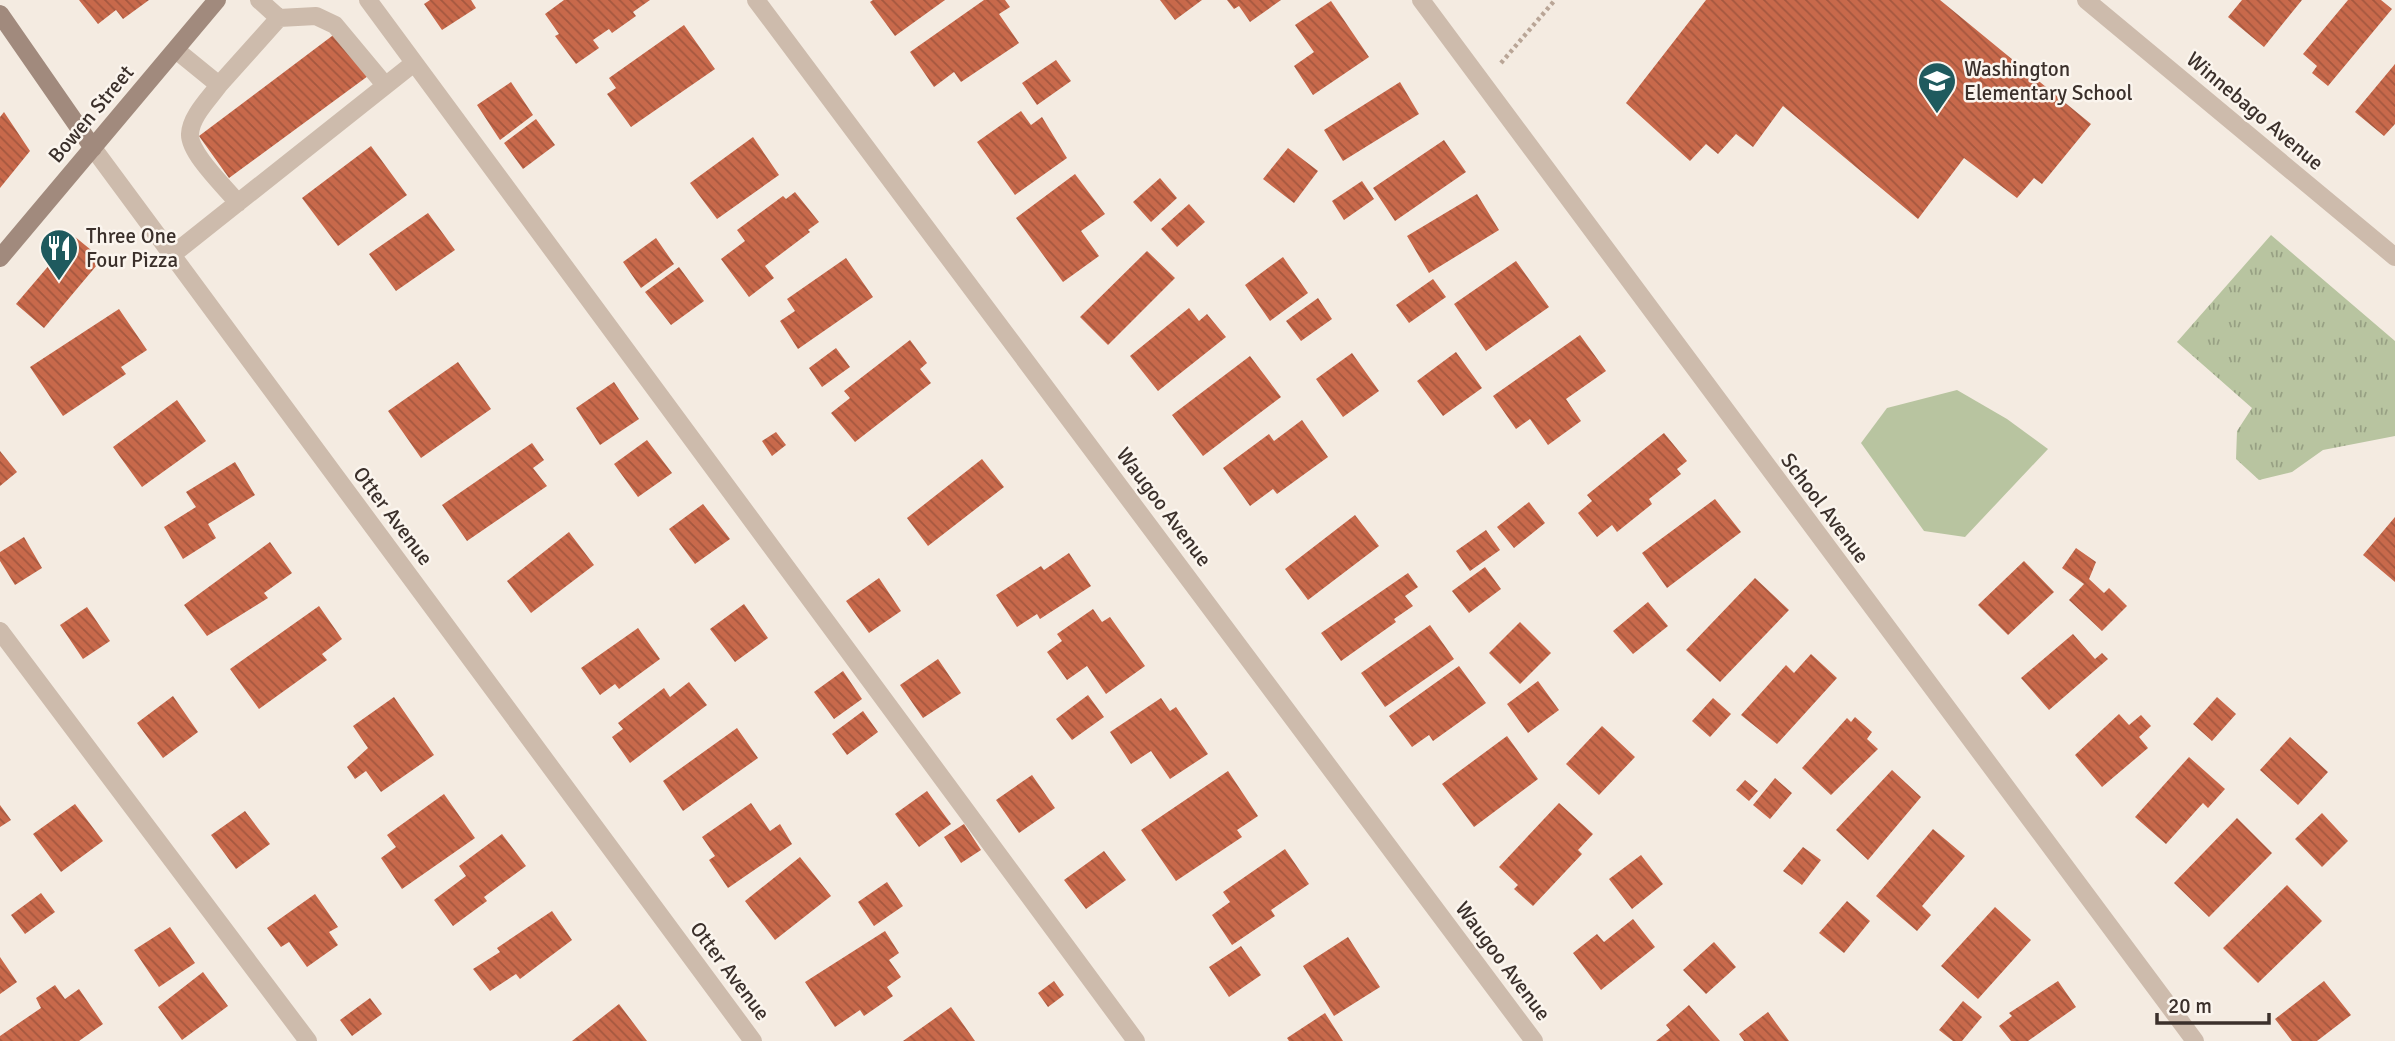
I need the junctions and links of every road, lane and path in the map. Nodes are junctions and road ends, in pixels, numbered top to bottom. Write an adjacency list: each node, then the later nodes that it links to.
1 (217, 0): 10 (street, Bowen Street)
2 (259, 0): 9 (street)
3 (368, 0): 11 (street)
4 (756, 0): 24 (street, Waugoo Avenue)
5 (1421, 0): 12 (street, School Avenue)
6 (1555, 0): 12 (path)
7 (2086, 0): 18 (street, Winnebago Avenue)
8 (0, 14): 15 (street, Otter Avenue)
9 (279, 18): 13 (street); 14 (street)
10 (176, 50): 13 (street); 15 (street, Bowen Street)
11 (414, 63): 14 (street); 23 (street)
12 (1483, 84): 25 (street, School Avenue)
13 (219, 85): 16 (street)
14 (386, 85): 16 (street)
15 (93, 148): 17 (street, Otter Avenue); 19 (street, Bowen Street)
16 (237, 202): 17 (street)
17 (172, 255): 22 (street, Otter Avenue)
18 (2395, 257)
19 (0, 258)
20 (0, 631): 21 (street)
21 (308, 1041)
22 (753, 1041)
23 (1136, 1041)
24 (1534, 1041)
25 (2195, 1041)

